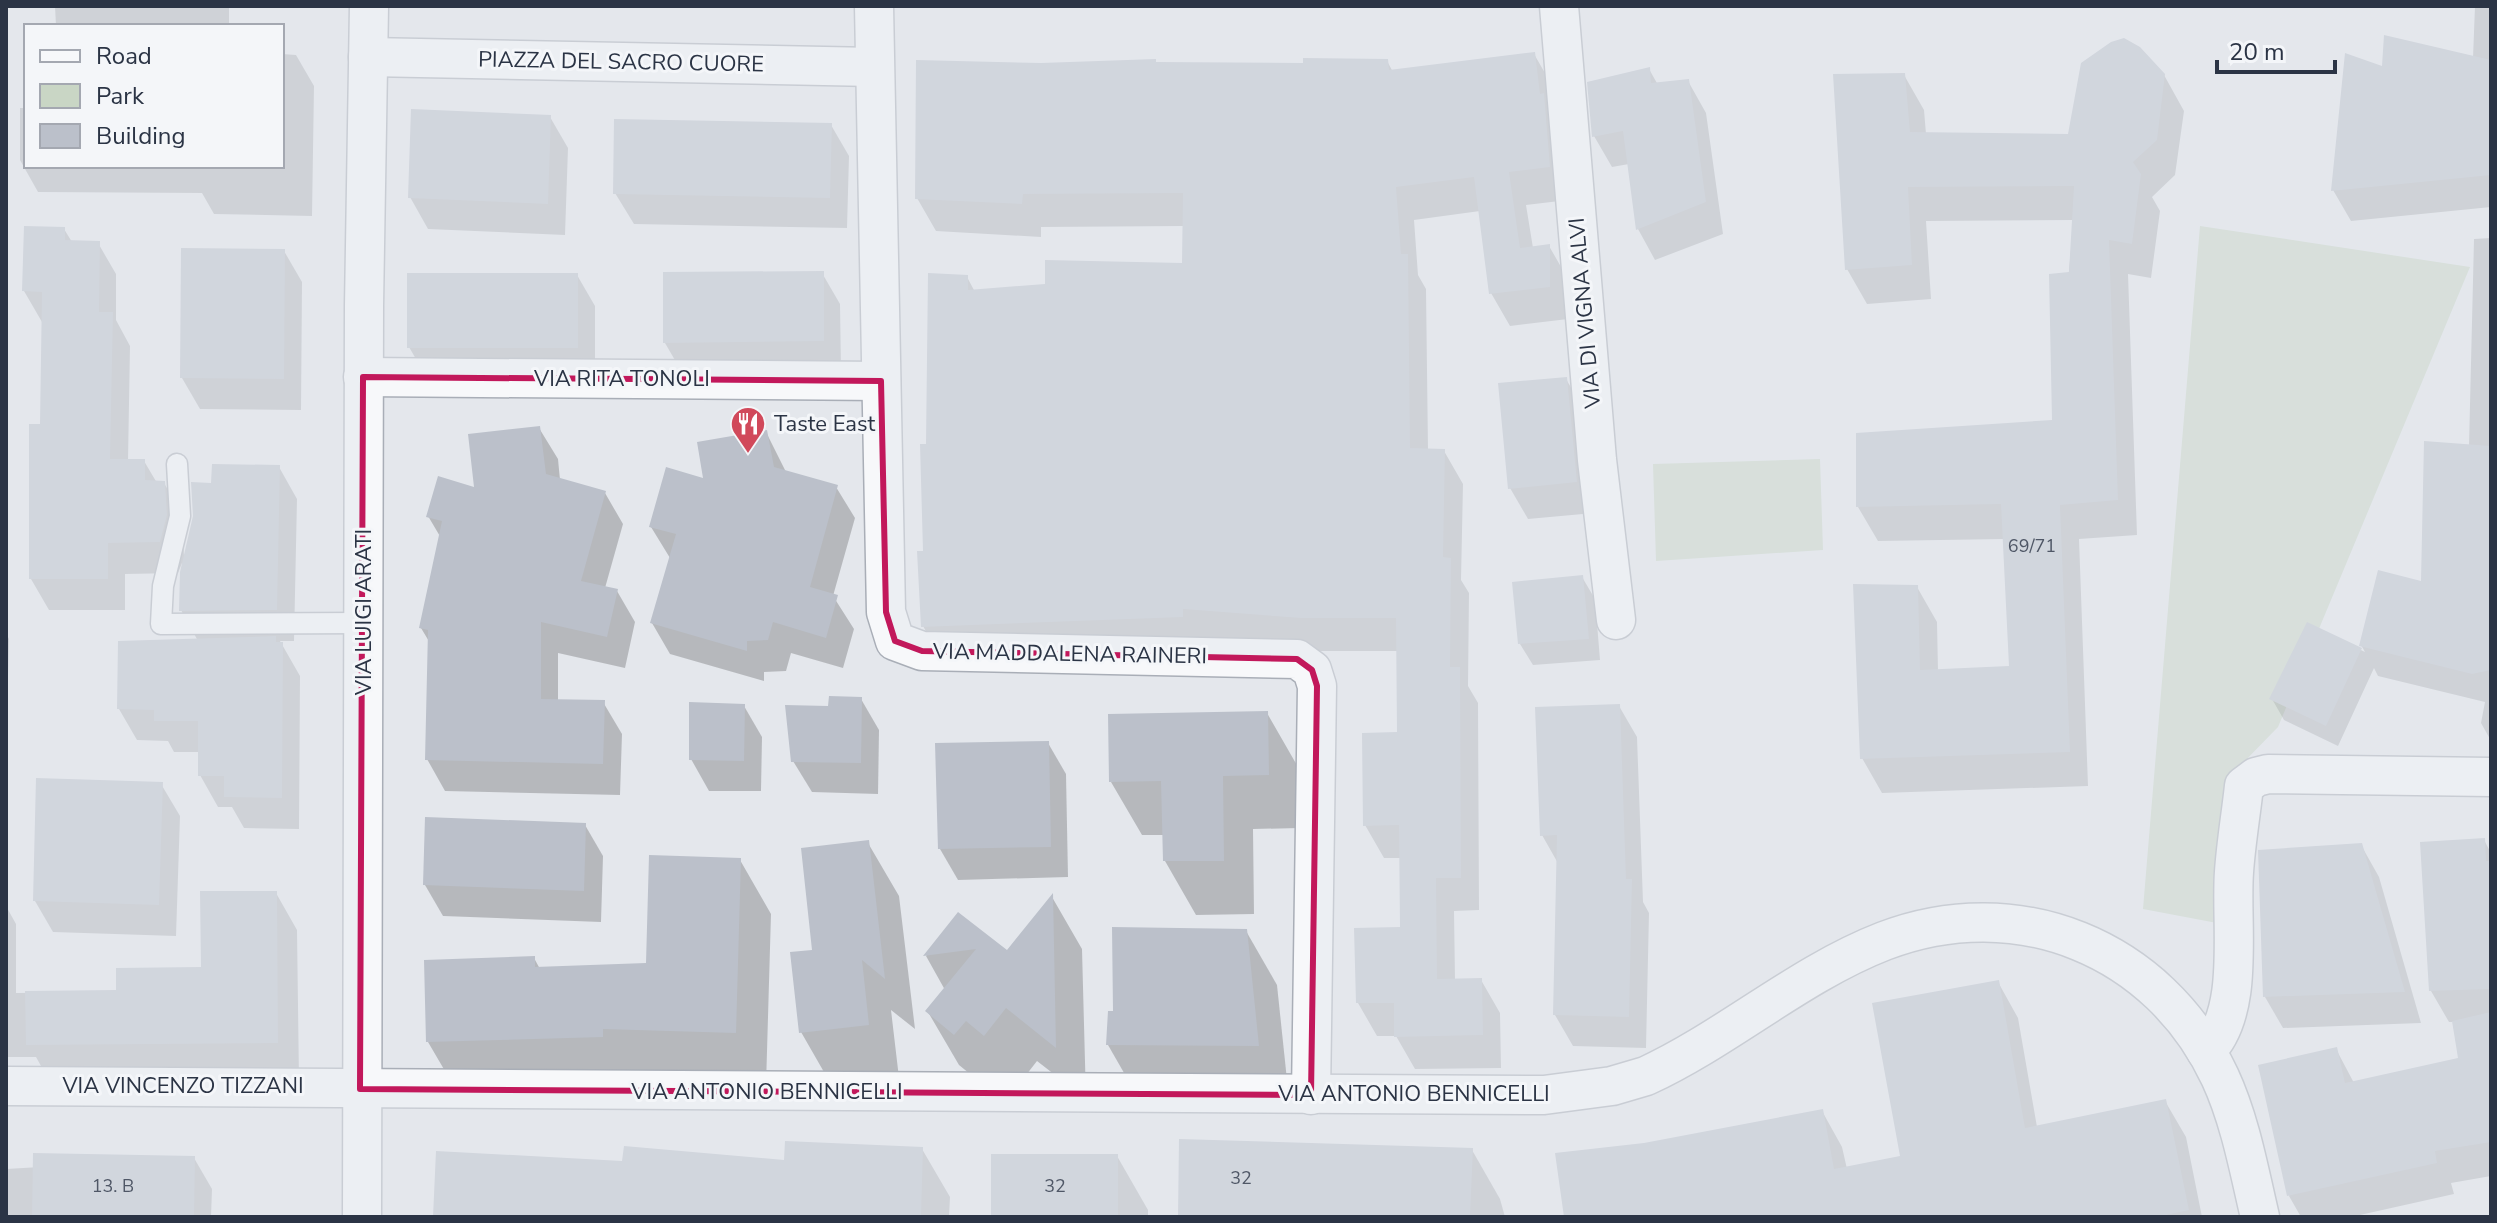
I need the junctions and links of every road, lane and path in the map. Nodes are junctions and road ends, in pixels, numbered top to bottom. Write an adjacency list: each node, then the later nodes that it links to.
1 (369, 6): 4 (street, VIA LUIGI ARATI)
2 (874, 6): 5 (street, VIA MADDALENA RAINERI)
3 (1559, 6): 9 (street, VIA DI VIGNA ALVI)
4 (368, 57): 5 (street, PIAZZA DEL SACRO CUORE); 6 (street, VIA LUIGI ARATI)
5 (874, 67): 7 (street, VIA MADDALENA RAINERI)
6 (363, 377): 7 (street, VIA RITA TONOLI); 10 (street, VIA LUIGI ARATI)
7 (881, 381): 15 (street, VIA MADDALENA RAINERI)
8 (177, 464): 10 (lane)
9 (1616, 620)
10 (364, 623): 14 (street, VIA LUIGI ARATI)
11 (2491, 777): 12 (street)
12 (2206, 1051): 15 (street, VIA ANTONIO BENNICELLI); 17 (street, VIA ANTONIO BENNICELLI)
13 (6, 1086): 14 (street, VIA VINCENZO TIZZANI)
14 (360, 1089): 15 (street, VIA ANTONIO BENNICELLI); 16 (street, VIA LUIGI ARATI)
15 (1311, 1095)
16 (362, 1217)
17 (2260, 1217)

